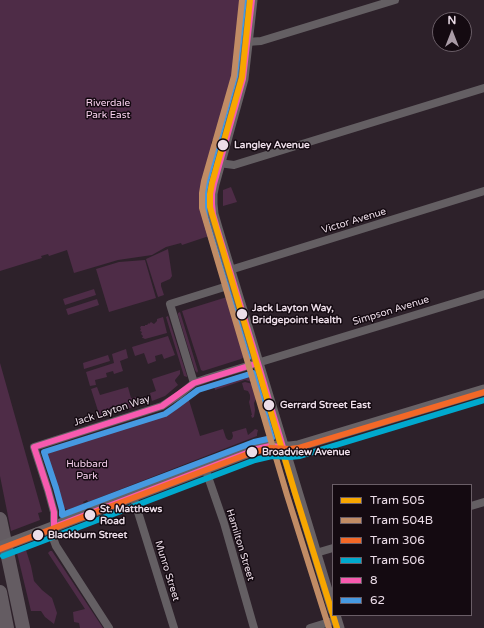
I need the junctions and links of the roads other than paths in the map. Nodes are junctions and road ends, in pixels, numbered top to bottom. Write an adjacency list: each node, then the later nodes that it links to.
1 (252, 0): 3 (main road)
2 (395, 0): 3 (street)
3 (247, 42): 5 (main road)
4 (484, 88): 5 (street)
5 (220, 163): 7 (main road)
6 (484, 191): 7 (street, Victor Avenue)
7 (230, 270): 8 (main road)
8 (234, 284): 10 (main road); 11 (street)
9 (484, 294): 10 (street, Simpson Avenue)
10 (258, 363): 11 (street, Jack Layton Way); 13 (main road)
11 (194, 383): 19 (street, Jack Layton Way)
12 (484, 390): 13 (main road)
13 (283, 447): 14 (main road); 22 (main road)
14 (206, 468): 15 (main road); 30 (street, Hamilton Street)
15 (133, 496): 19 (main road); 29 (street, Munro Street)
16 (484, 502): 17 (street)
17 (472, 506)
18 (0, 519): 27 (highway)
19 (54, 527): 20 (main road, bridge); 28 (street)
20 (0, 548)
21 (332, 548): 22 (street)
22 (316, 553): 24 (main road)
23 (0, 592): 26 (highway)
24 (332, 605)
25 (336, 618): 31 (street)
26 (7, 628)
27 (23, 628)
28 (109, 628)
29 (174, 628)
30 (254, 628)
31 (310, 628)

